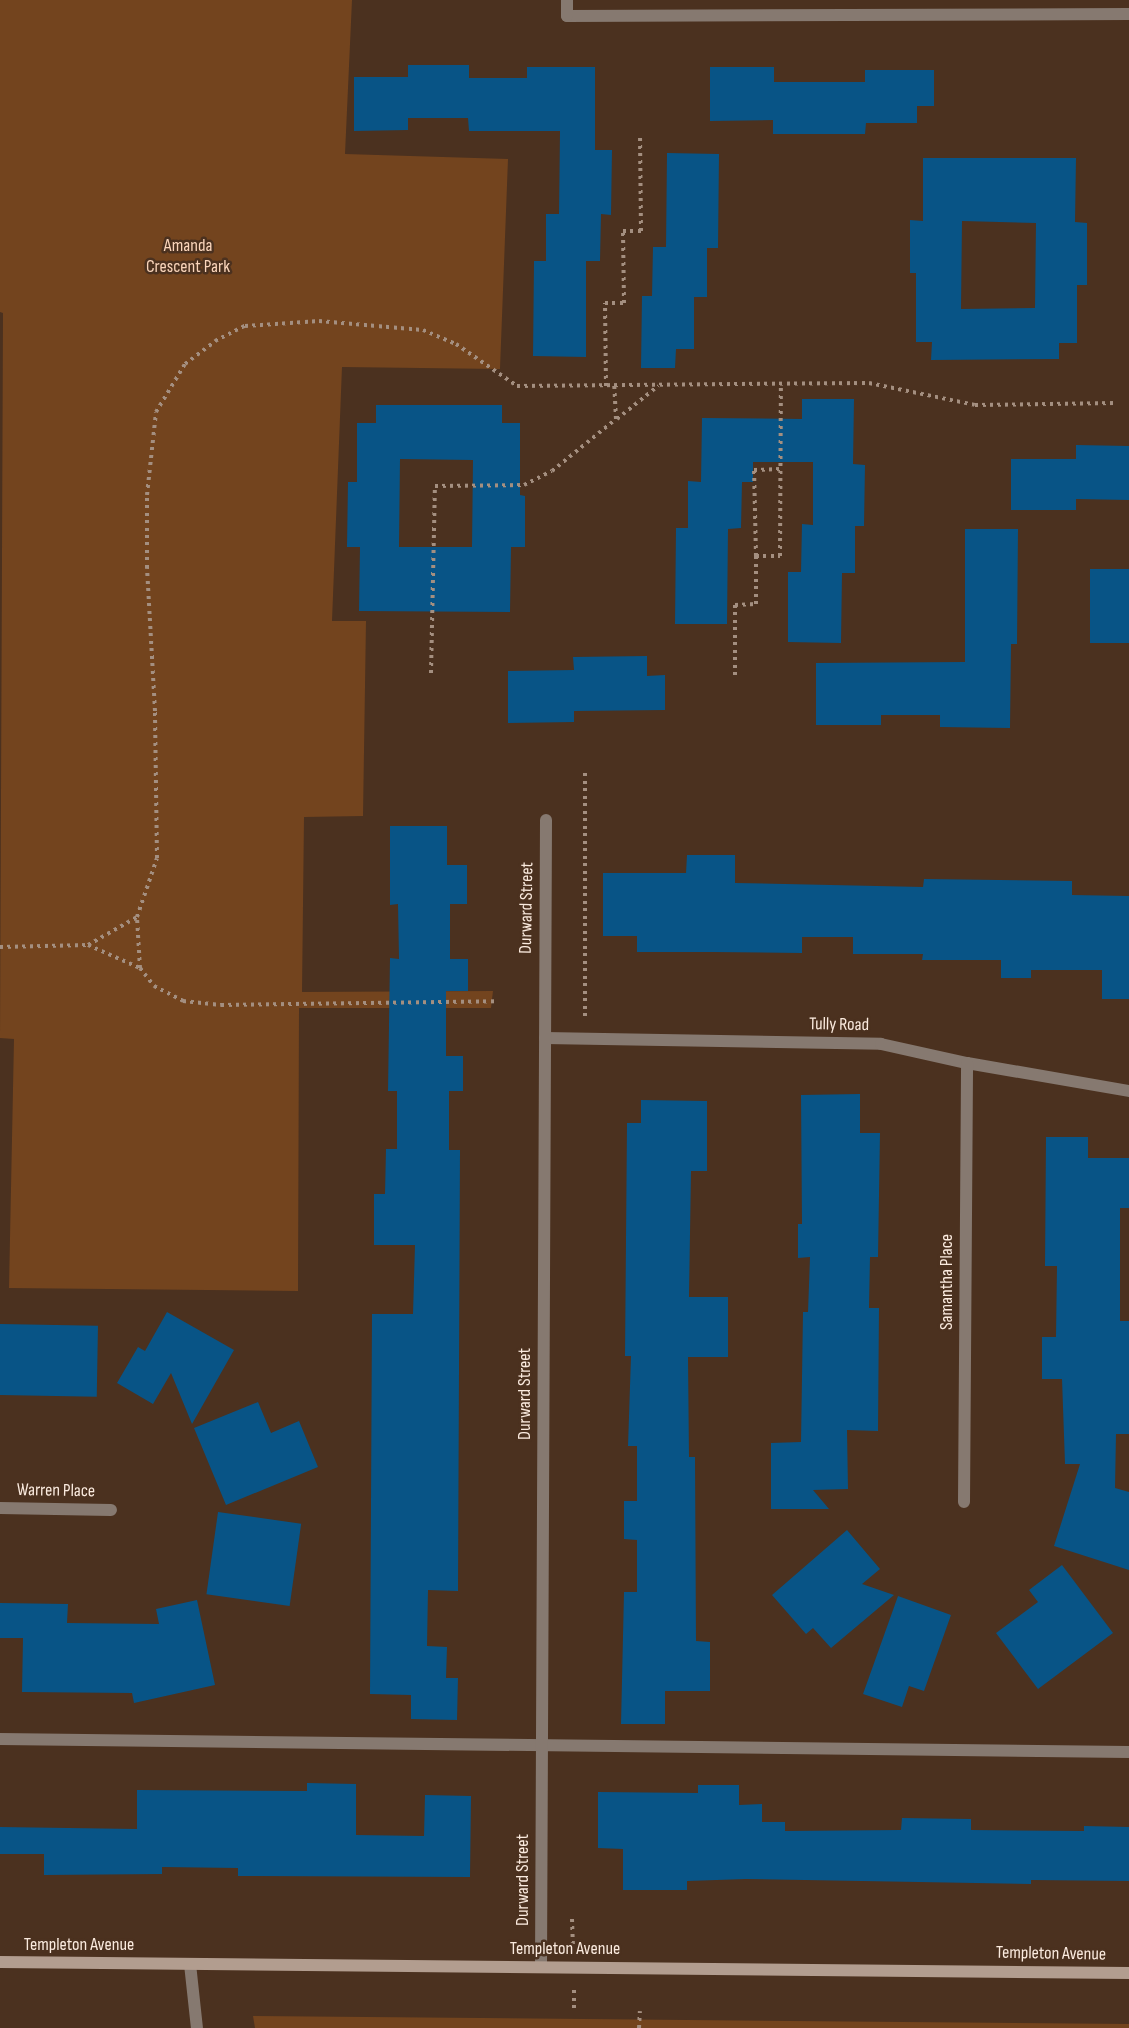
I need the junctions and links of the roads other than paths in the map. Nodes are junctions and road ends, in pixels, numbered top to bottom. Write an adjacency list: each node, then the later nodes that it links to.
1 (567, 0): 2 (street)
2 (1129, 14)
3 (546, 820): 4 (street, Durward Street)
4 (545, 1038): 5 (street, Tully Road); 11 (street, Durward Street)
5 (967, 1063): 6 (street, Tully Road); 7 (street, Samantha Place)
6 (1129, 1091)
7 (964, 1502)
8 (0, 1508): 9 (street, Warren Place)
9 (111, 1510)
10 (0, 1739): 11 (street)
11 (541, 1743): 12 (street); 15 (street, Durward Street)
12 (1129, 1752)
13 (0, 1962): 14 (street, Templeton Avenue)
14 (190, 1964): 15 (street, Templeton Avenue); 17 (street)
15 (541, 1967): 16 (street, Templeton Avenue)
16 (1129, 1973)
17 (197, 2028)

